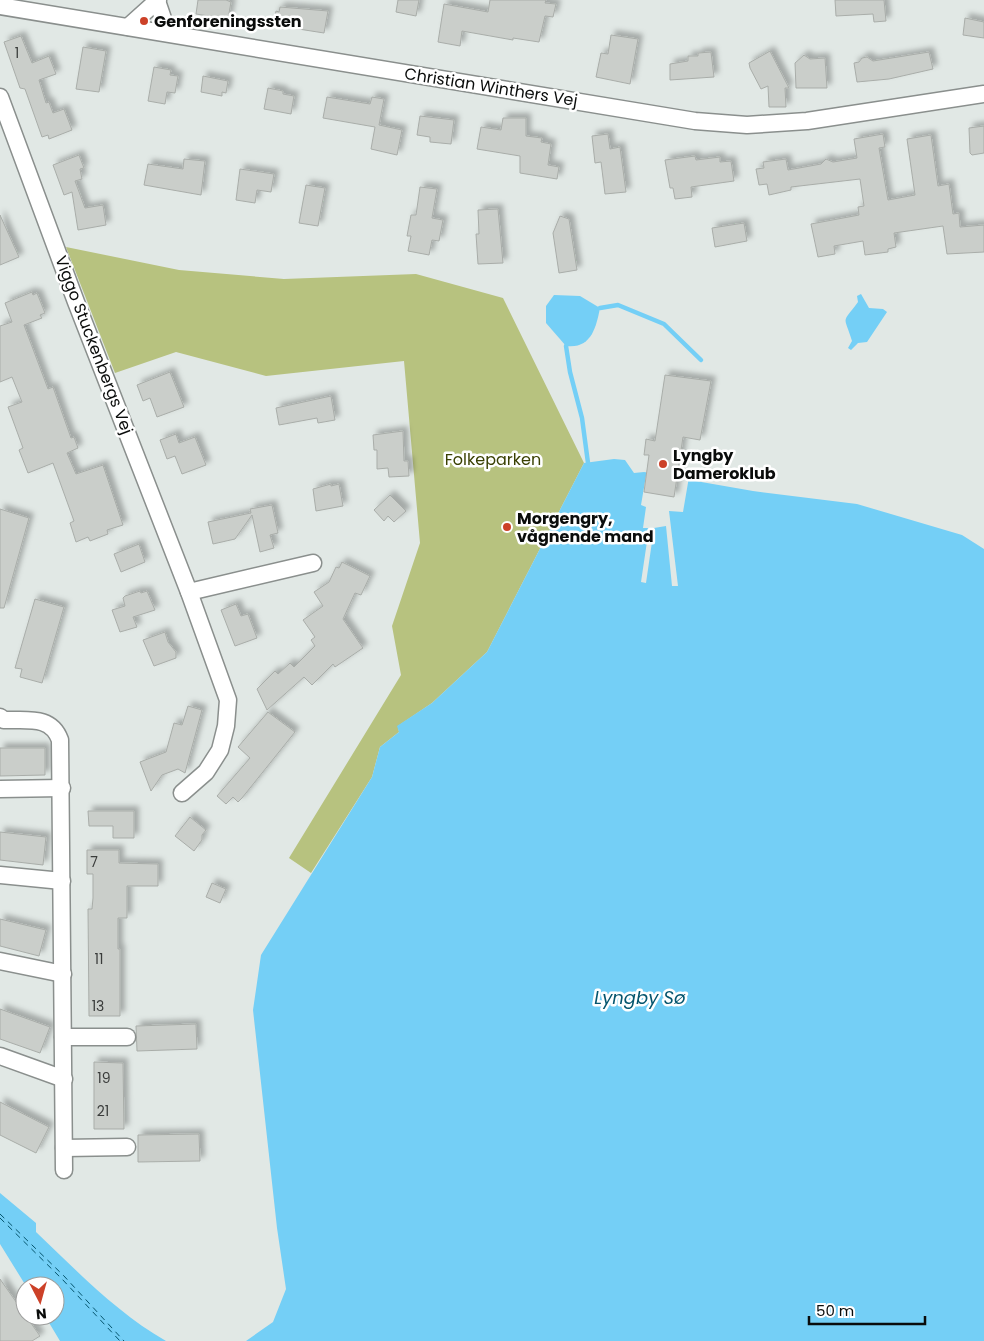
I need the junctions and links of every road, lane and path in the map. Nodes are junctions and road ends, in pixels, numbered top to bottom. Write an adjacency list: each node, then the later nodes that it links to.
1 (157, 0): 3 (street); 4 (street)
2 (0, 6): 3 (street, Christian Winthers Vej)
3 (128, 27): 4 (street, Christian Winthers Vej)
4 (168, 33): 5 (street, Christian Winthers Vej)
5 (984, 94)
6 (0, 97): 8 (street, Viggo Stuckenbergs Vej)
7 (313, 563): 8 (street)
8 (190, 592): 12 (street, Viggo Stuckenbergs Vej)
9 (0, 717): 10 (street)
10 (62, 788): 11 (street); 14 (street)
11 (0, 789)
12 (182, 793)
13 (0, 875): 14 (street)
14 (62, 881): 16 (street)
15 (0, 961): 16 (street)
16 (63, 974): 17 (street)
17 (63, 1037): 18 (street); 20 (street)
18 (127, 1037)
19 (0, 1056): 20 (street)
20 (64, 1079): 22 (street)
21 (127, 1147): 22 (street)
22 (64, 1148): 23 (street)
23 (64, 1170)

